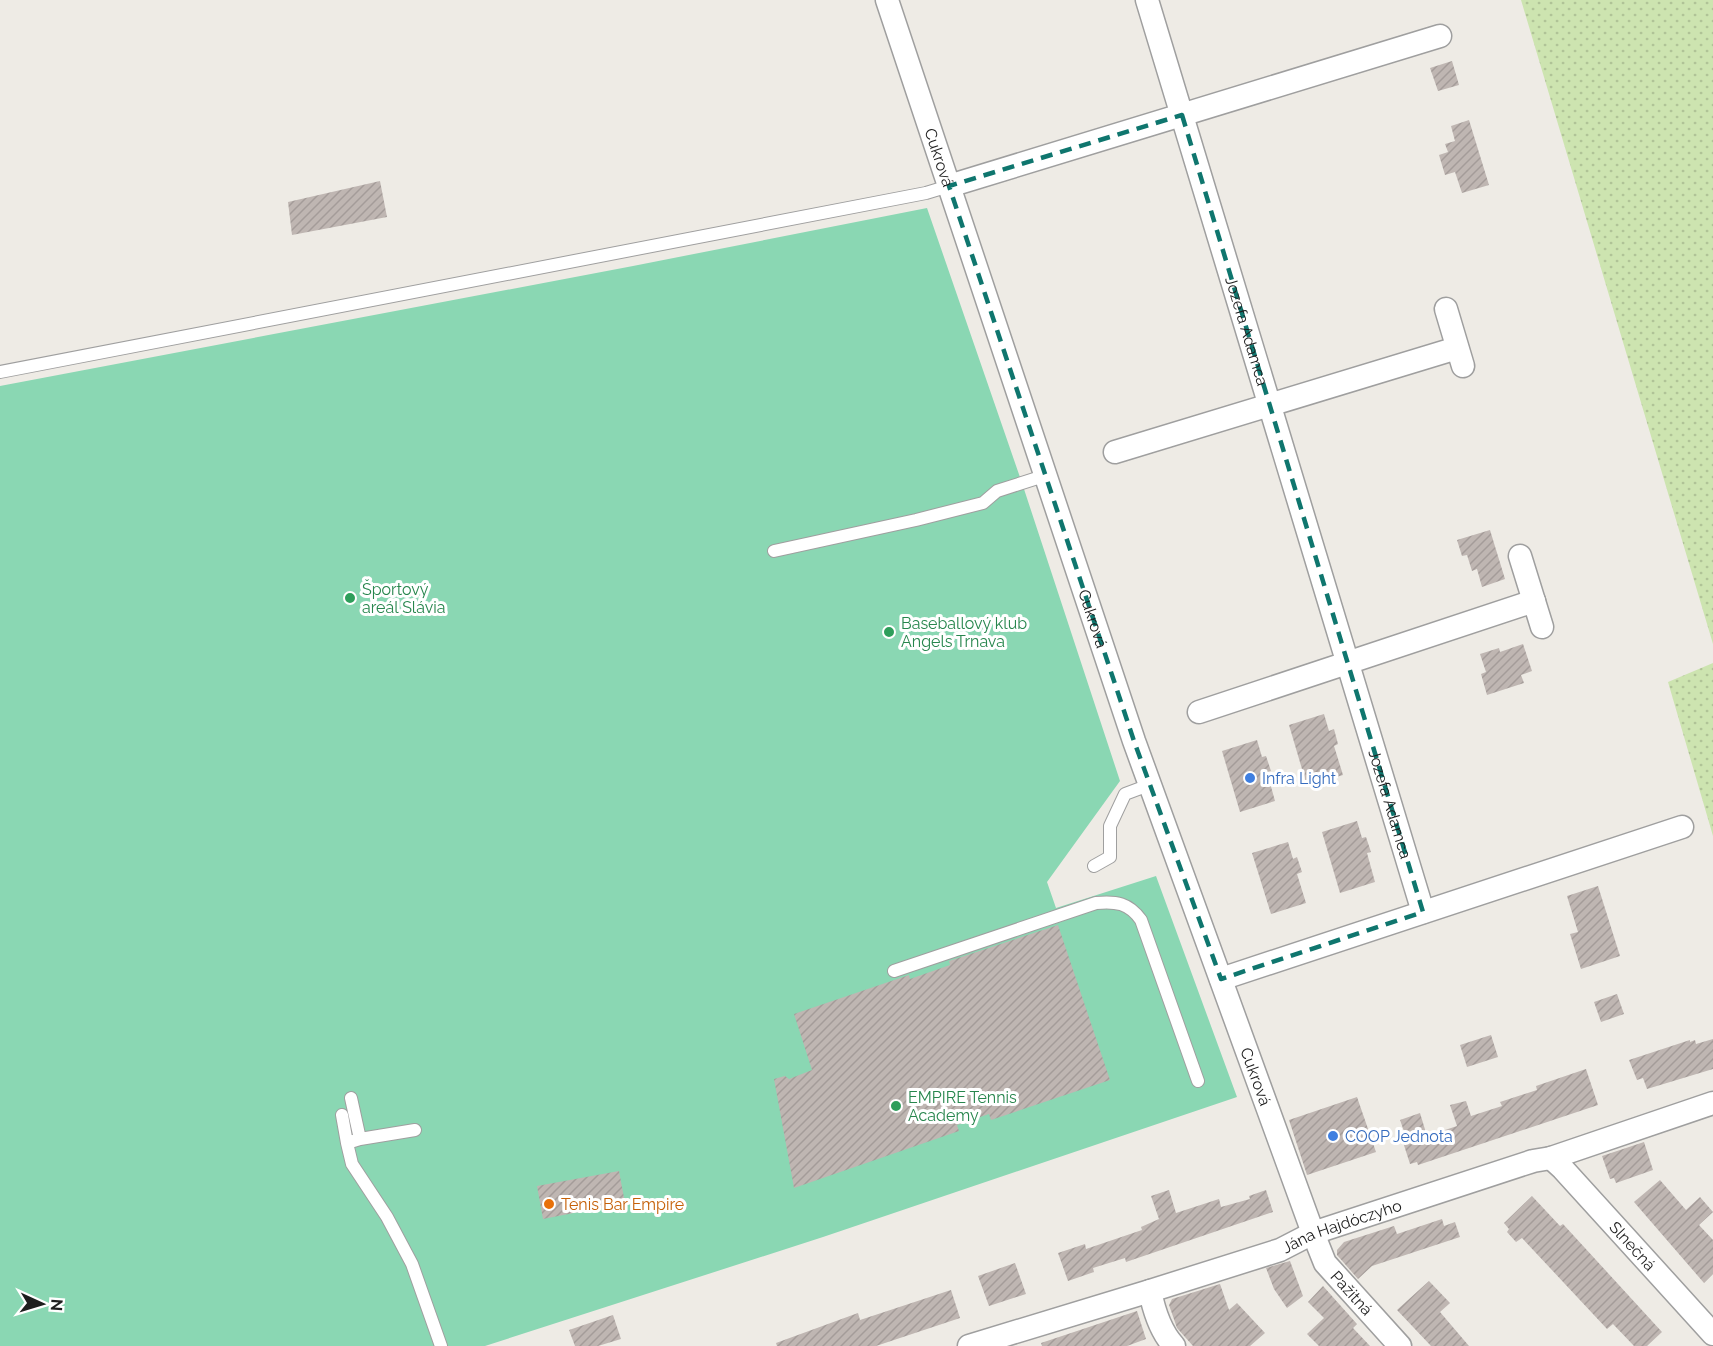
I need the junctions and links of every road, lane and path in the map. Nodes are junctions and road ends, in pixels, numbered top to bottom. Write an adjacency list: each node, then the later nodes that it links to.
1 (887, 0): 5 (street, Cukrová)
2 (1147, 0): 4 (street, Jozefa Adamca)
3 (1440, 36): 4 (street)
4 (1182, 115): 5 (street); 8 (street, Jozefa Adamca)
5 (949, 186): 7 (lane); 10 (street, Cukrová)
6 (1446, 309): 8 (street)
7 (0, 372)
8 (1269, 405): 9 (street); 15 (street, Jozefa Adamca)
9 (1115, 452)
10 (1047, 475): 11 (lane); 17 (street, Cukrová)
11 (774, 550)
12 (1520, 556): 13 (street)
13 (1534, 601): 14 (street); 15 (street)
14 (1542, 627)
15 (1348, 663): 16 (street); 20 (street, Jozefa Adamca)
16 (1199, 712)
17 (1149, 785): 19 (lane); 22 (street, Cukrová)
18 (1682, 827): 20 (street)
19 (1094, 866)
20 (1423, 912): 22 (street)
21 (894, 971): 23 (lane)
22 (1221, 979): 31 (street, Cukrová)
23 (1198, 1081)
24 (351, 1098): 28 (lane)
25 (1713, 1103): 30 (street, Jána Hajdóczyho)
26 (342, 1114): 29 (lane)
27 (415, 1130): 28 (lane)
28 (360, 1139): 29 (lane)
29 (347, 1143): 34 (lane)
30 (1551, 1158): 31 (street, Jána Hajdóczyho); 33 (street, Slnečná)
31 (1313, 1233): 32 (street, Jána Hajdóczyho); 37 (street, Pažitná)
32 (1150, 1291): 35 (street, Jána Hajdóczyho); 36 (street)
33 (1713, 1334)
34 (441, 1346)
35 (969, 1346)
36 (1174, 1346)
37 (1400, 1346)

